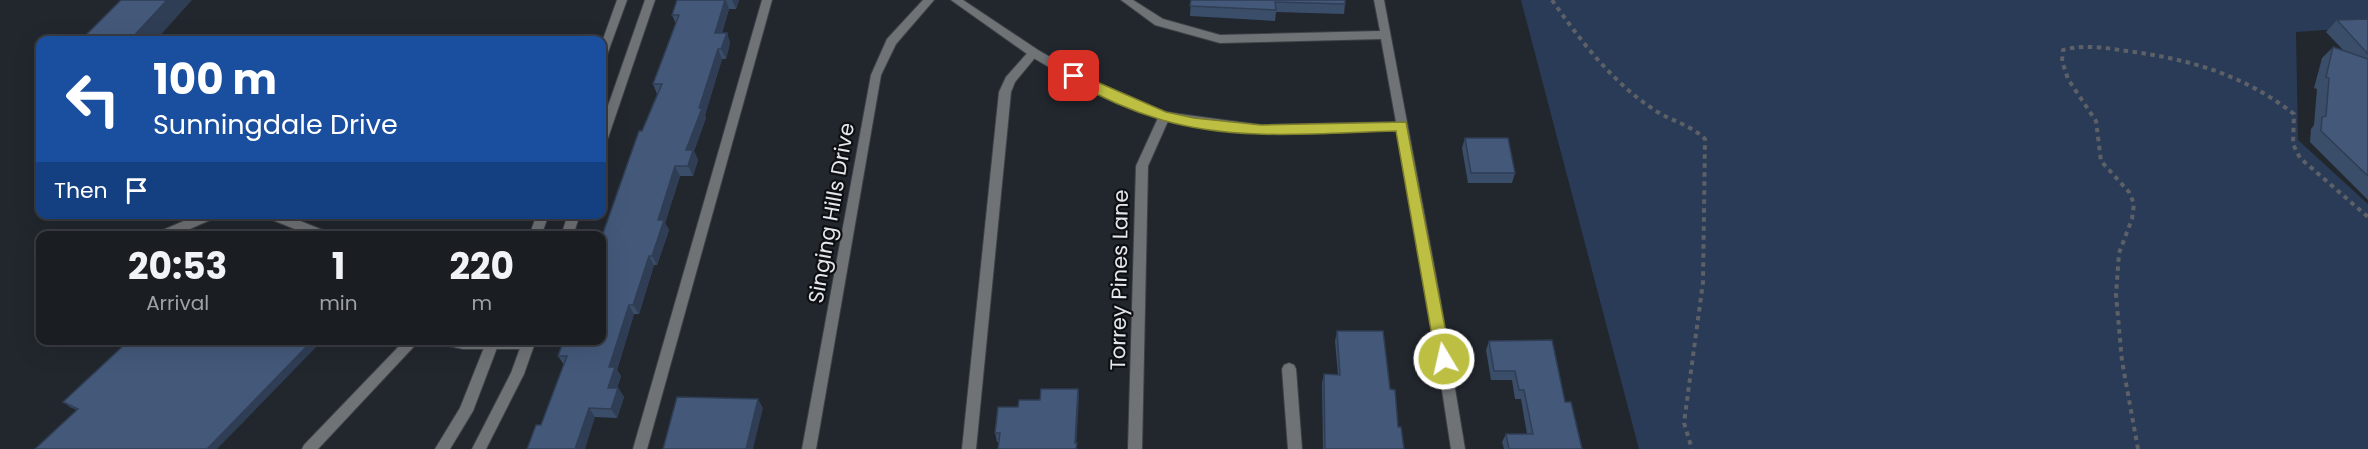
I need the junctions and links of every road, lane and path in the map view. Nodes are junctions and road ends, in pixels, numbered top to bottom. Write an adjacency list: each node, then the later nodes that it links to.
1 (622, 0): 10 (street)
2 (650, 0): 13 (street)
3 (767, 0): 27 (street)
4 (929, 0): 28 (street, Singing Hills Drive)
5 (956, 0): 11 (street)
6 (1126, 0): 9 (street)
7 (1379, 0): 9 (street)
8 (1552, 0): 33 (path)
9 (1385, 35): 14 (street)
10 (606, 45)
11 (1034, 53): 12 (street); 29 (street)
12 (1164, 116): 14 (street); 30 (street, Torrey Pines Lane)
13 (606, 126)
14 (1402, 126): 32 (street)
15 (2368, 216): 34 (path)
16 (201, 219): 18 (street)
17 (282, 219): 19 (street)
18 (172, 231)
19 (313, 231)
20 (409, 345): 24 (street)
21 (493, 345): 25 (street)
22 (528, 345): 26 (street)
23 (1289, 369): 31 (street)
24 (309, 449)
25 (442, 449)
26 (479, 449)
27 (640, 449)
28 (809, 449)
29 (969, 449)
30 (1135, 449)
31 (1295, 449)
32 (1458, 449)
33 (1692, 449)
34 (2138, 449)

